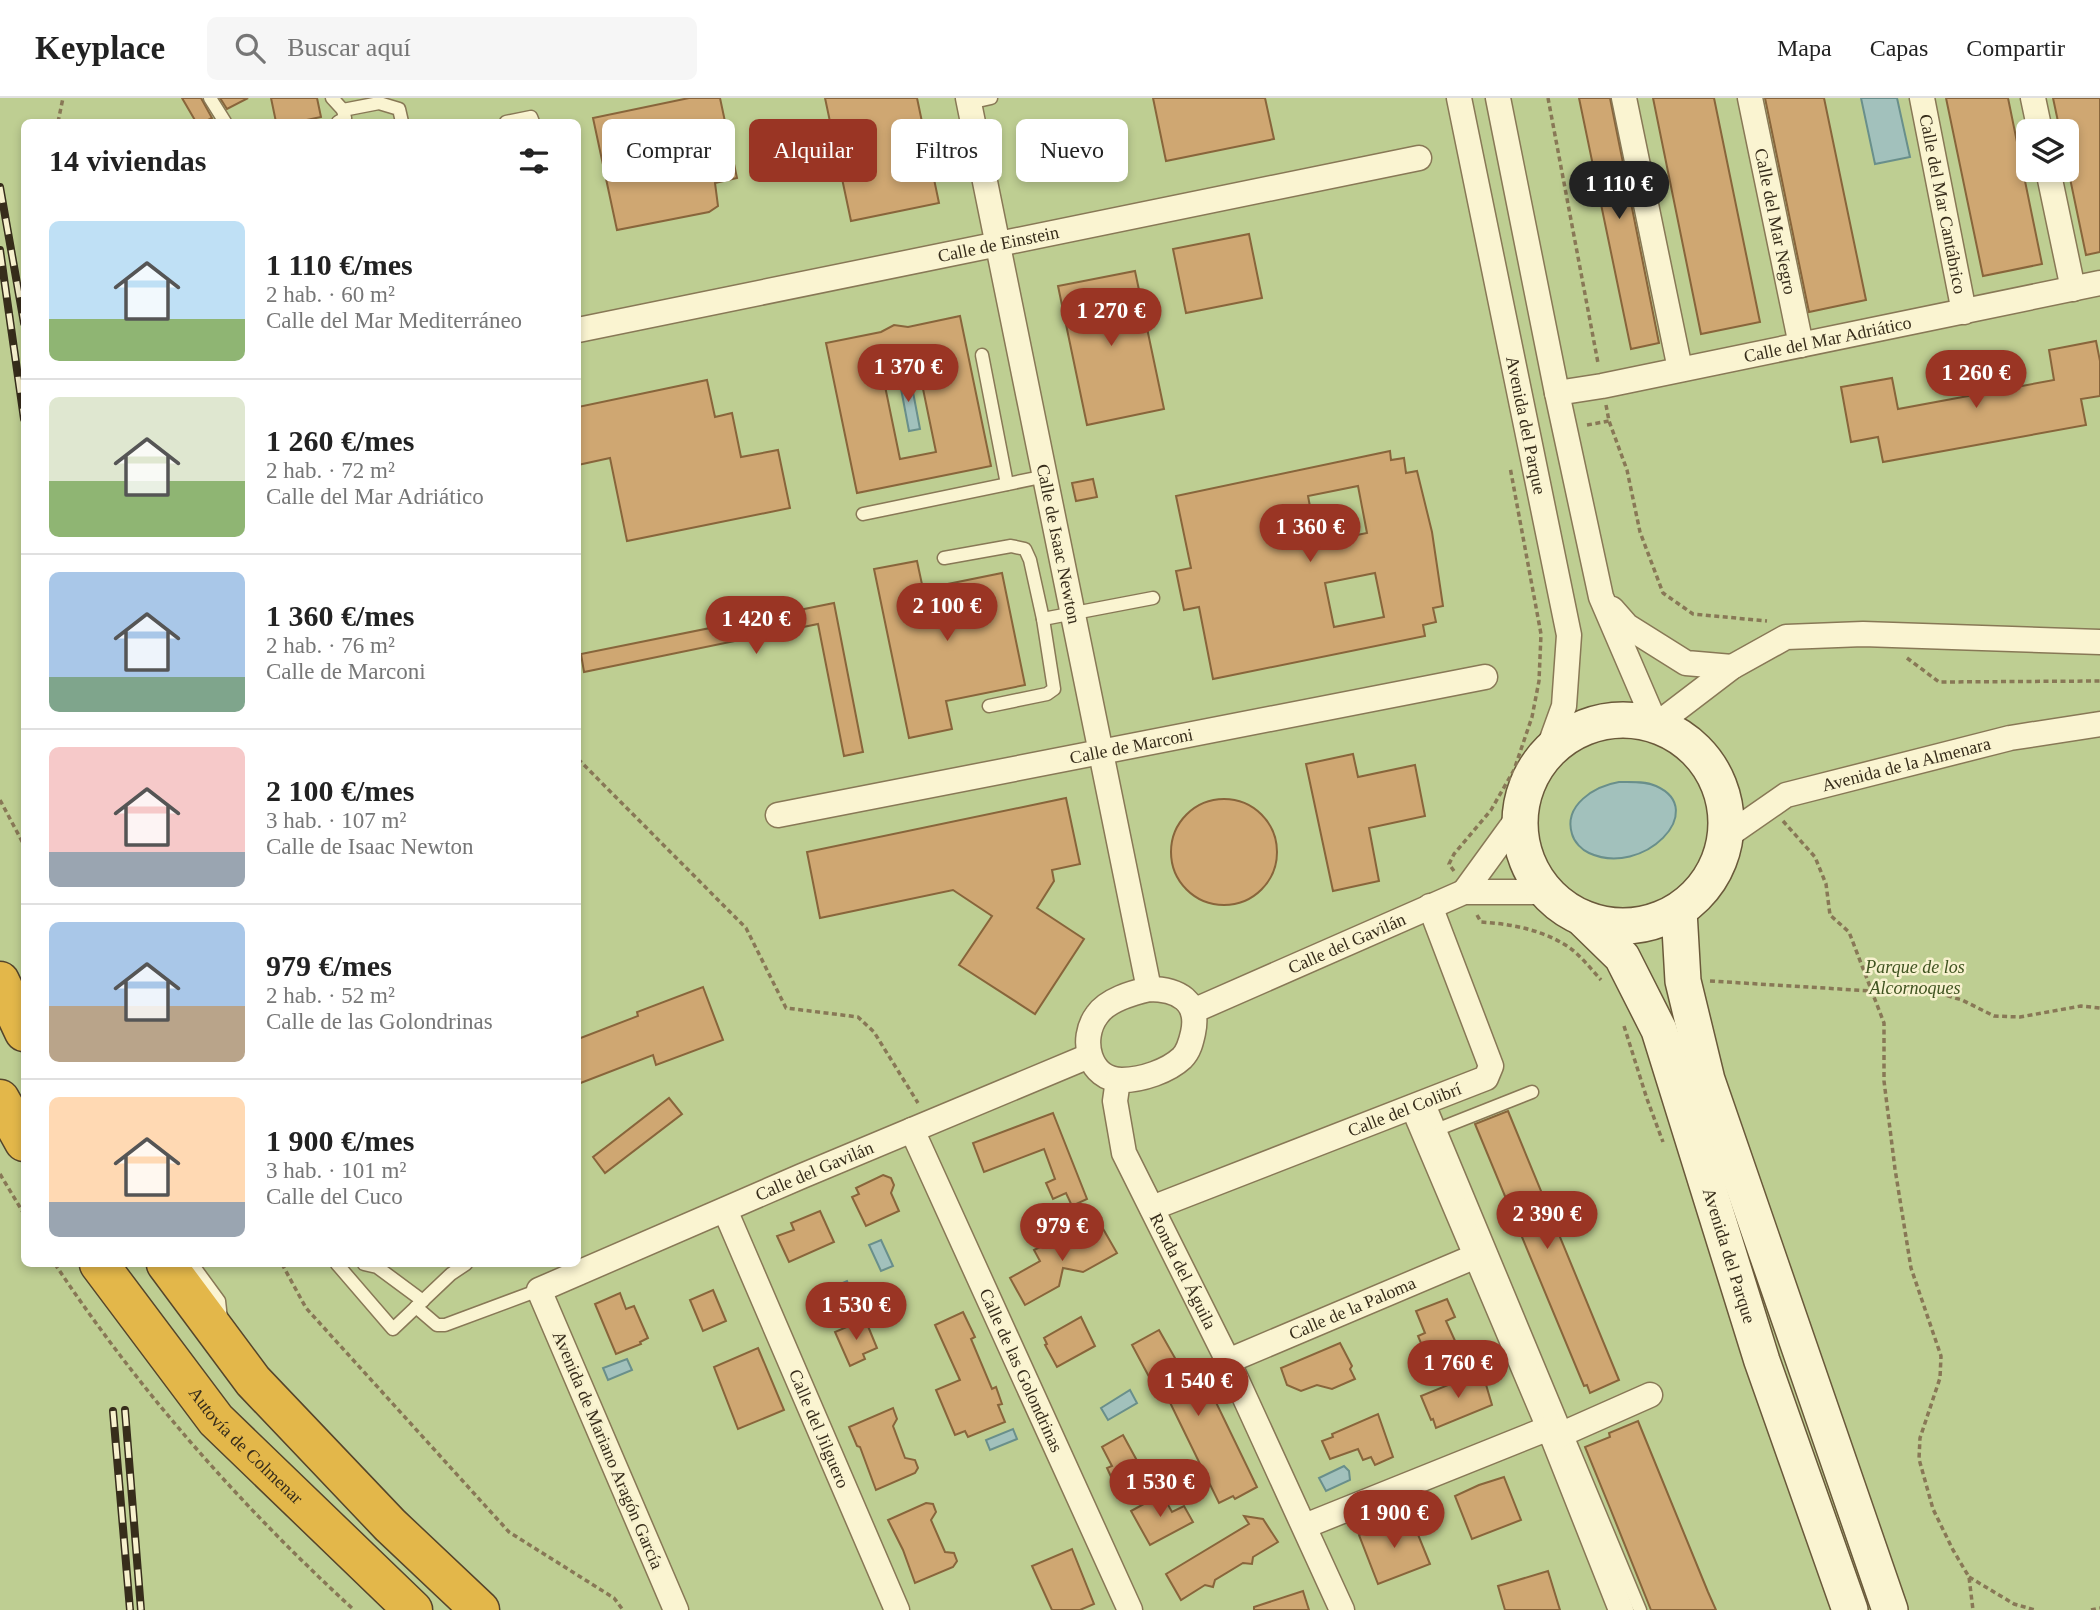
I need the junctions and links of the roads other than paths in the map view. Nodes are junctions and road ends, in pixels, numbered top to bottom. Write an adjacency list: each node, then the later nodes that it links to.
1 (210, 98): 12 (lane)
2 (332, 98): 11 (lane)
3 (1459, 98): 41 (street, Avenida del Parque)
4 (1499, 98): 25 (street, Avenida del Parque)
5 (1624, 98): 24 (street)
6 (1750, 98): 22 (street, Calle del Mar Negro)
7 (1922, 98): 20 (street, Calle del Mar Cantábrico)
8 (2033, 98): 14 (street)
9 (381, 100): 11 (lane); 13 (lane)
10 (976, 100): 17 (street, Calle de Isaac Newton)
11 (340, 116)
12 (223, 119)
13 (401, 119)
14 (2037, 119)
15 (1419, 158): 17 (street, Calle de Einstein)
16 (2051, 182): 19 (street)
17 (998, 245): 21 (street, Calle de Einstein); 26 (street, Calle de Isaac Newton)
18 (2100, 283): 19 (street, Calle del Mar Adriático)
19 (2073, 289): 20 (street, Calle del Mar Adriático)
20 (1964, 312): 22 (street, Calle del Mar Adriático)
21 (581, 329)
22 (1801, 345): 24 (street, Calle del Mar Adriático)
23 (982, 355): 27 (lane)
24 (1680, 369): 25 (street, Calle del Mar Adriático)
25 (1557, 393): 30 (street, Avenida del Parque)
26 (1046, 476): 27 (lane); 32 (street, Calle de Isaac Newton)
27 (1007, 484): 28 (lane)
28 (863, 514)
29 (944, 558): 33 (lane)
30 (1601, 597): 35 (street); 39 (street, Avenida del Parque)
31 (1153, 598): 32 (lane)
32 (1073, 613): 33 (lane); 40 (street, Calle de Isaac Newton)
33 (1043, 619): 37 (lane)
34 (2100, 642): 35 (street)
35 (1732, 667): 39 (street)
36 (1485, 677): 40 (street, Calle de Marconi)
37 (989, 706)
38 (2100, 724): 44 (street, Avenida de la Almenara)
39 (1656, 725): 41 (street); 44 (street)
40 (1101, 752): 42 (street, Calle de Marconi); 51 (street, Calle de Isaac Newton)
41 (1547, 753): 43 (street)
42 (778, 815)
43 (1520, 815): 45 (street); 46 (street)
44 (1727, 836): 48 (street)
45 (1464, 892): 46 (street, Calle del Gavilán); 47 (street, Calle del Gavilán)
46 (1546, 892): 49 (street)
47 (1430, 906): 52 (street, Calle del Gavilán); 58 (street, Calle del Colibrí)
48 (1679, 911): 49 (street); 89 (street, Avenida del Parque)
49 (1582, 918): 88 (street, Avenida del Parque)
50 (0, 981): 53 (highway)
51 (1149, 989): 52 (street); 54 (street)
52 (1193, 1012): 55 (street)
53 (21, 1026)
54 (1089, 1056): 55 (street); 59 (street, Calle del Gavilán)
55 (1118, 1080): 62 (street, Ronda del Águila)
56 (1532, 1092): 60 (lane)
57 (0, 1099): 61 (highway)
58 (1421, 1104): 60 (lane); 62 (street, Calle del Colibrí); 64 (street)
59 (921, 1126): 63 (street, Calle del Gavilán); 84 (street, Calle de las Golondrinas)
60 (1441, 1128): 78 (lane)
61 (21, 1137)
62 (1152, 1208): 76 (street, Ronda del Águila)
63 (725, 1210): 73 (street, Calle del Gavilán); 83 (street, Calle del Jilguero)
64 (1476, 1256): 76 (street, Calle de la Paloma); 78 (street)
65 (101, 1267): 80 (highway, Autovía de Colmenar)
66 (168, 1267): 75 (highway)
67 (194, 1267): 75 (lane)
68 (340, 1267): 72 (lane)
69 (354, 1267): 72 (lane)
70 (377, 1267): 74 (lane)
71 (462, 1267): 74 (lane)
72 (346, 1274): 74 (lane)
73 (540, 1290): 74 (lane); 82 (street, Avenida de Mariano Aragón García)
74 (419, 1304)
75 (225, 1344): 81 (highway)
76 (1228, 1361): 79 (street, Ronda del Águila)
77 (1650, 1395): 78 (street)
78 (1556, 1432): 79 (street); 86 (street); 87 (lane)
79 (1305, 1526): 85 (street, Ronda del Águila)
80 (413, 1610)
81 (480, 1610)
82 (676, 1610)
83 (897, 1610)
84 (1130, 1610)
85 (1342, 1610)
86 (1620, 1610)
87 (1640, 1610)
88 (1850, 1610)
89 (1890, 1610)

